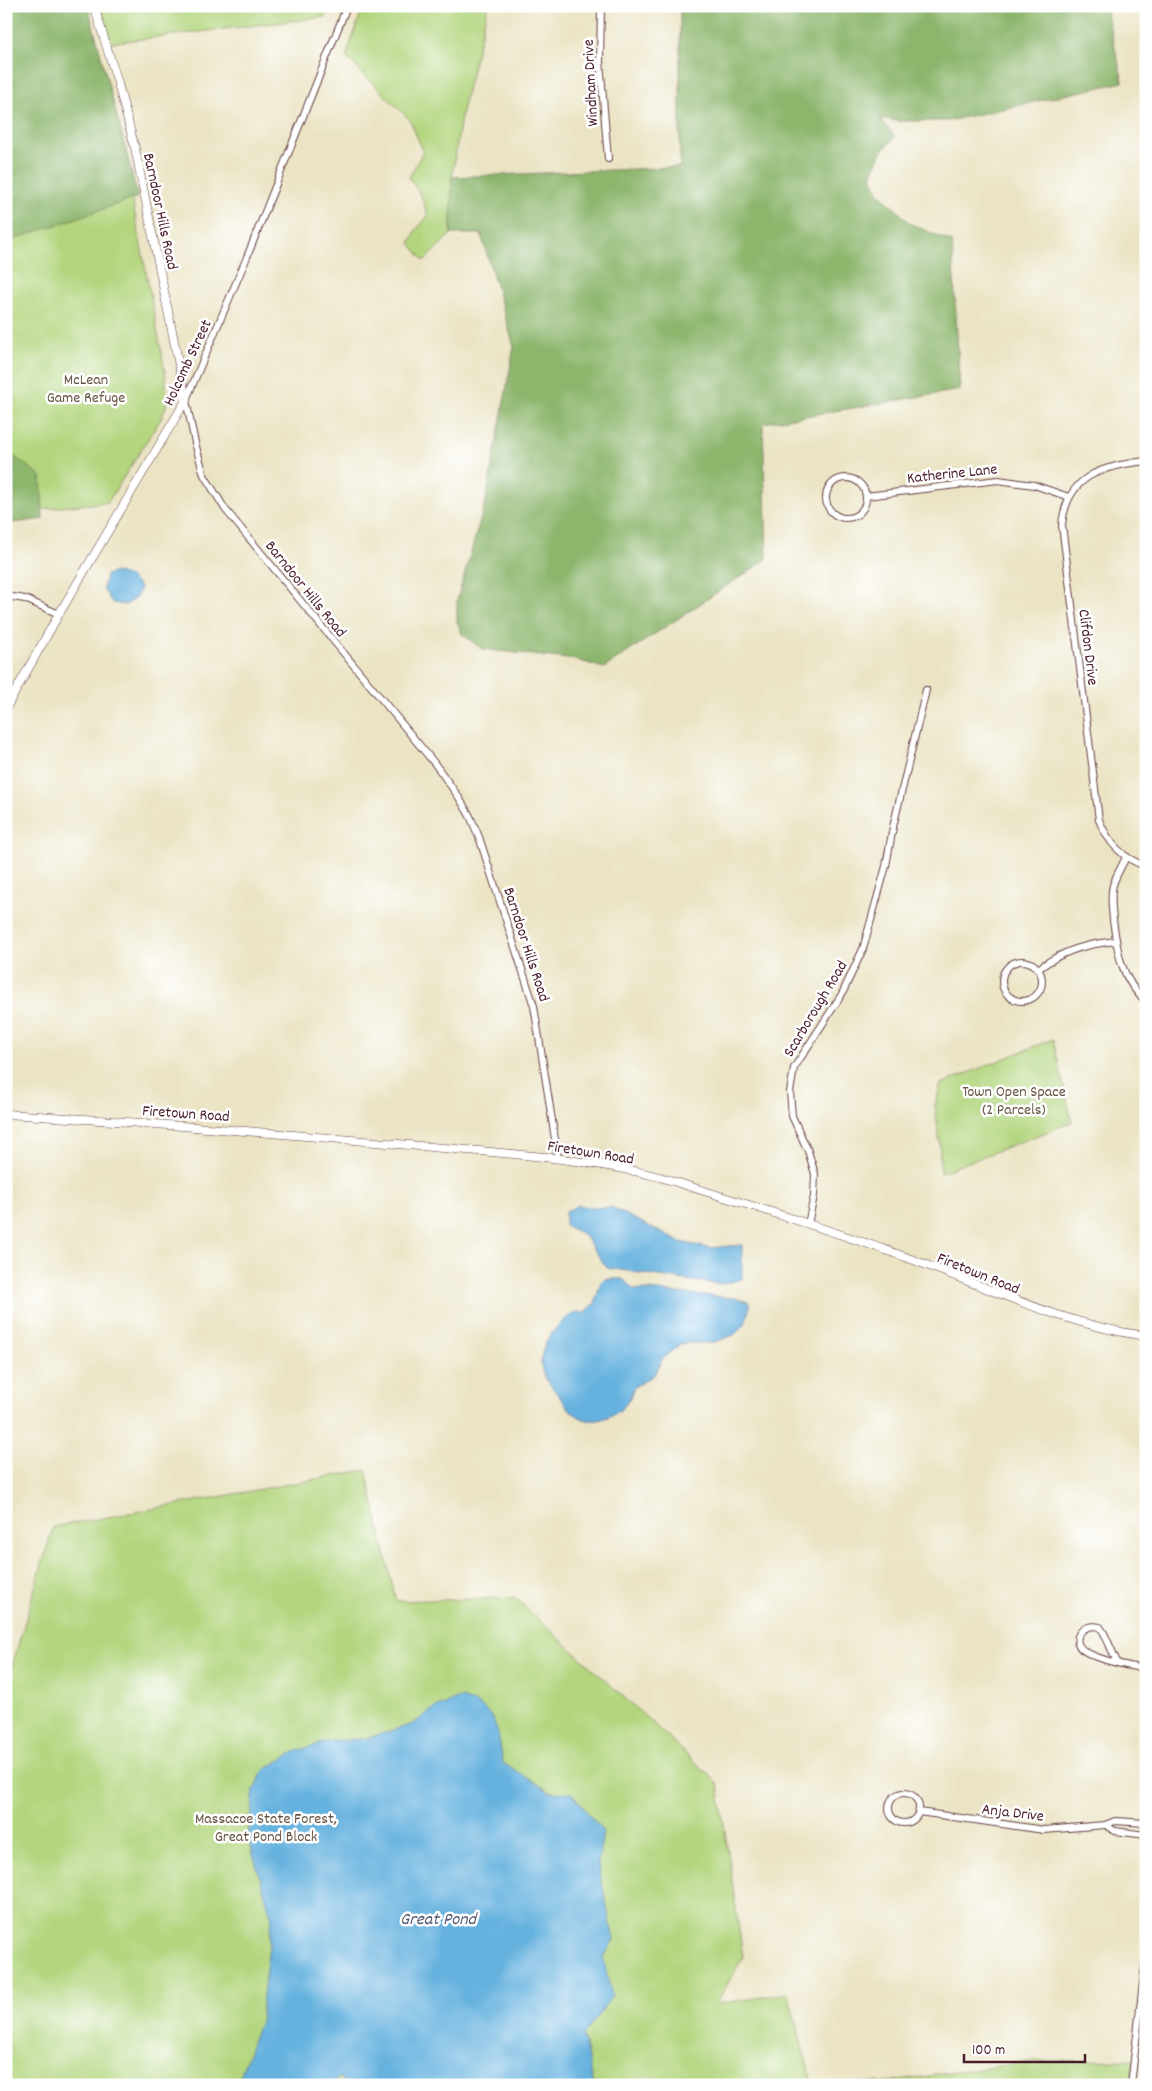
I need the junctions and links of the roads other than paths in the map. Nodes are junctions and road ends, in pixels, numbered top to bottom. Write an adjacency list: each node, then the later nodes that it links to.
1 (94, 6): 5 (street, Barndoor Hills Road)
2 (348, 6): 5 (street, Holcomb Street)
3 (601, 6): 4 (street, Windham Drive)
4 (608, 159)
5 (186, 400): 10 (street, Holcomb Street); 19 (street, Barndoor Hills Road)
6 (1146, 460): 8 (street, Clifdon Drive)
7 (866, 496): 7 (street); 8 (street, Katherine Lane)
8 (1069, 497): 13 (street, Clifdon Drive)
9 (6, 596): 10 (street)
10 (59, 614): 12 (street, Holcomb Street)
11 (926, 690): 20 (street, Scarborough Road)
12 (6, 708)
13 (1126, 857): 14 (street, Clifdon Drive); 15 (street)
14 (1146, 866)
15 (1116, 941): 16 (street); 17 (street)
16 (1038, 969): 16 (street)
17 (1146, 1001)
18 (6, 1114): 19 (street, Firetown Road)
19 (558, 1158): 20 (street, Firetown Road)
20 (808, 1224): 21 (street, Firetown Road)
21 (1146, 1336)
22 (1117, 1662): 22 (street); 23 (street)
23 (1146, 1669)
24 (918, 1812): 24 (street, Anja Drive); 26 (street, Anja Drive)
25 (1146, 1823): 26 (street, Anja Drive)
26 (1105, 1825): 27 (street, Anja Drive)
27 (1146, 1835)
28 (1146, 1957): 29 (street)
29 (1131, 2085)

